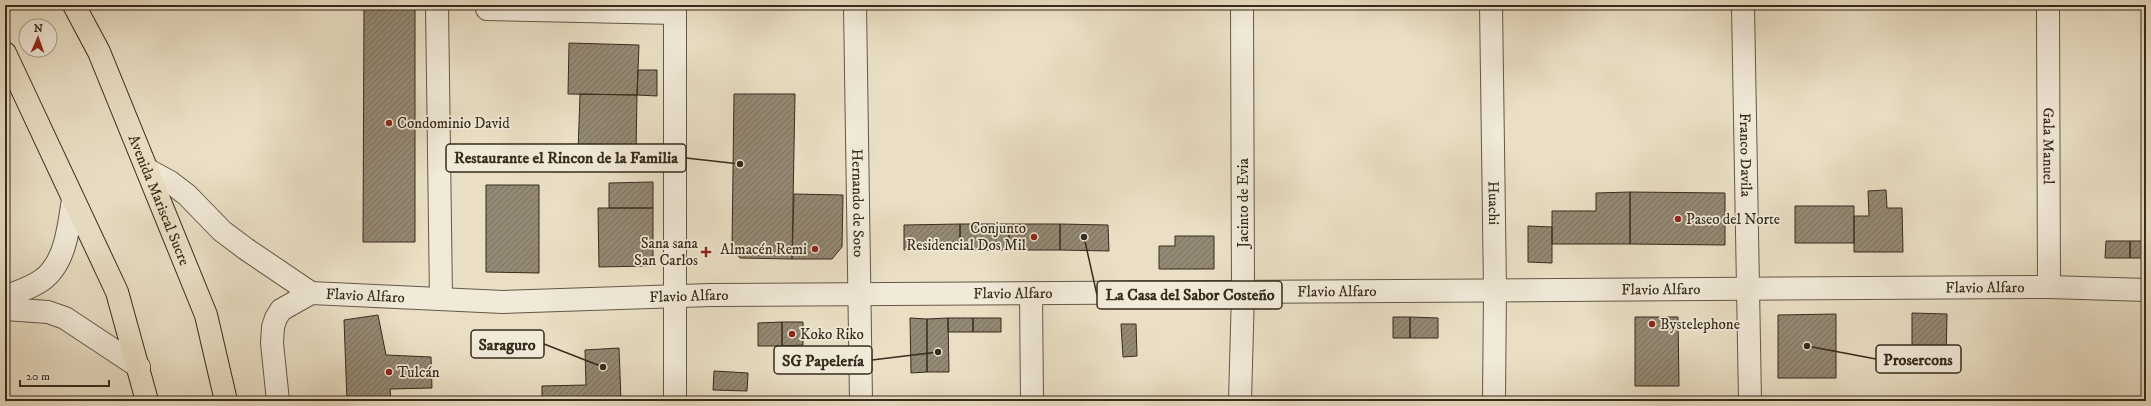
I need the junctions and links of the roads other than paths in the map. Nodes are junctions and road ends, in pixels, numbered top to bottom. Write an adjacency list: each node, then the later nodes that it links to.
1 (74, 5): 11 (main road, Avenida Mariscal Sucre)
2 (437, 5): 23 (street)
3 (855, 5): 19 (street, Hernando de Soto)
4 (1242, 5): 17 (street, Jacinto de Evia)
5 (1491, 5): 15 (street, Huachi)
6 (1743, 5): 14 (street, Franco Davila)
7 (2048, 5): 13 (street, Gala Manuel)
8 (487, 9): 9 (street)
9 (675, 9): 21 (street)
10 (5, 54): 12 (main road)
11 (148, 170): 18 (street, Flavio Alfaro); 27 (main road, Avenida Mariscal Sucre)
12 (73, 199): 22 (street); 25 (main road)
13 (2049, 287): 14 (street, Flavio Alfaro); 16 (street, Flavio Alfaro)
14 (1747, 289): 15 (street, Flavio Alfaro); 34 (street, Franco Davila)
15 (1495, 290): 17 (street, Flavio Alfaro); 33 (street, Huachi)
16 (2146, 290)
17 (1243, 292): 20 (street, Flavio Alfaro); 32 (street, Jacinto de Evia)
18 (311, 293): 23 (street, Flavio Alfaro); 28 (street, Flavio Alfaro)
19 (860, 294): 20 (street, Flavio Alfaro); 21 (street, Flavio Alfaro); 30 (street, Hernando de Soto)
20 (1031, 294): 31 (street)
21 (674, 296): 23 (street, Flavio Alfaro); 29 (street)
22 (5, 297)
23 (441, 299)
24 (5, 308): 25 (street)
25 (139, 367): 26 (main road)
26 (147, 401)
27 (226, 401)
28 (278, 401)
29 (675, 401)
30 (861, 401)
31 (1032, 401)
32 (1240, 401)
33 (1494, 401)
34 (1750, 401)

